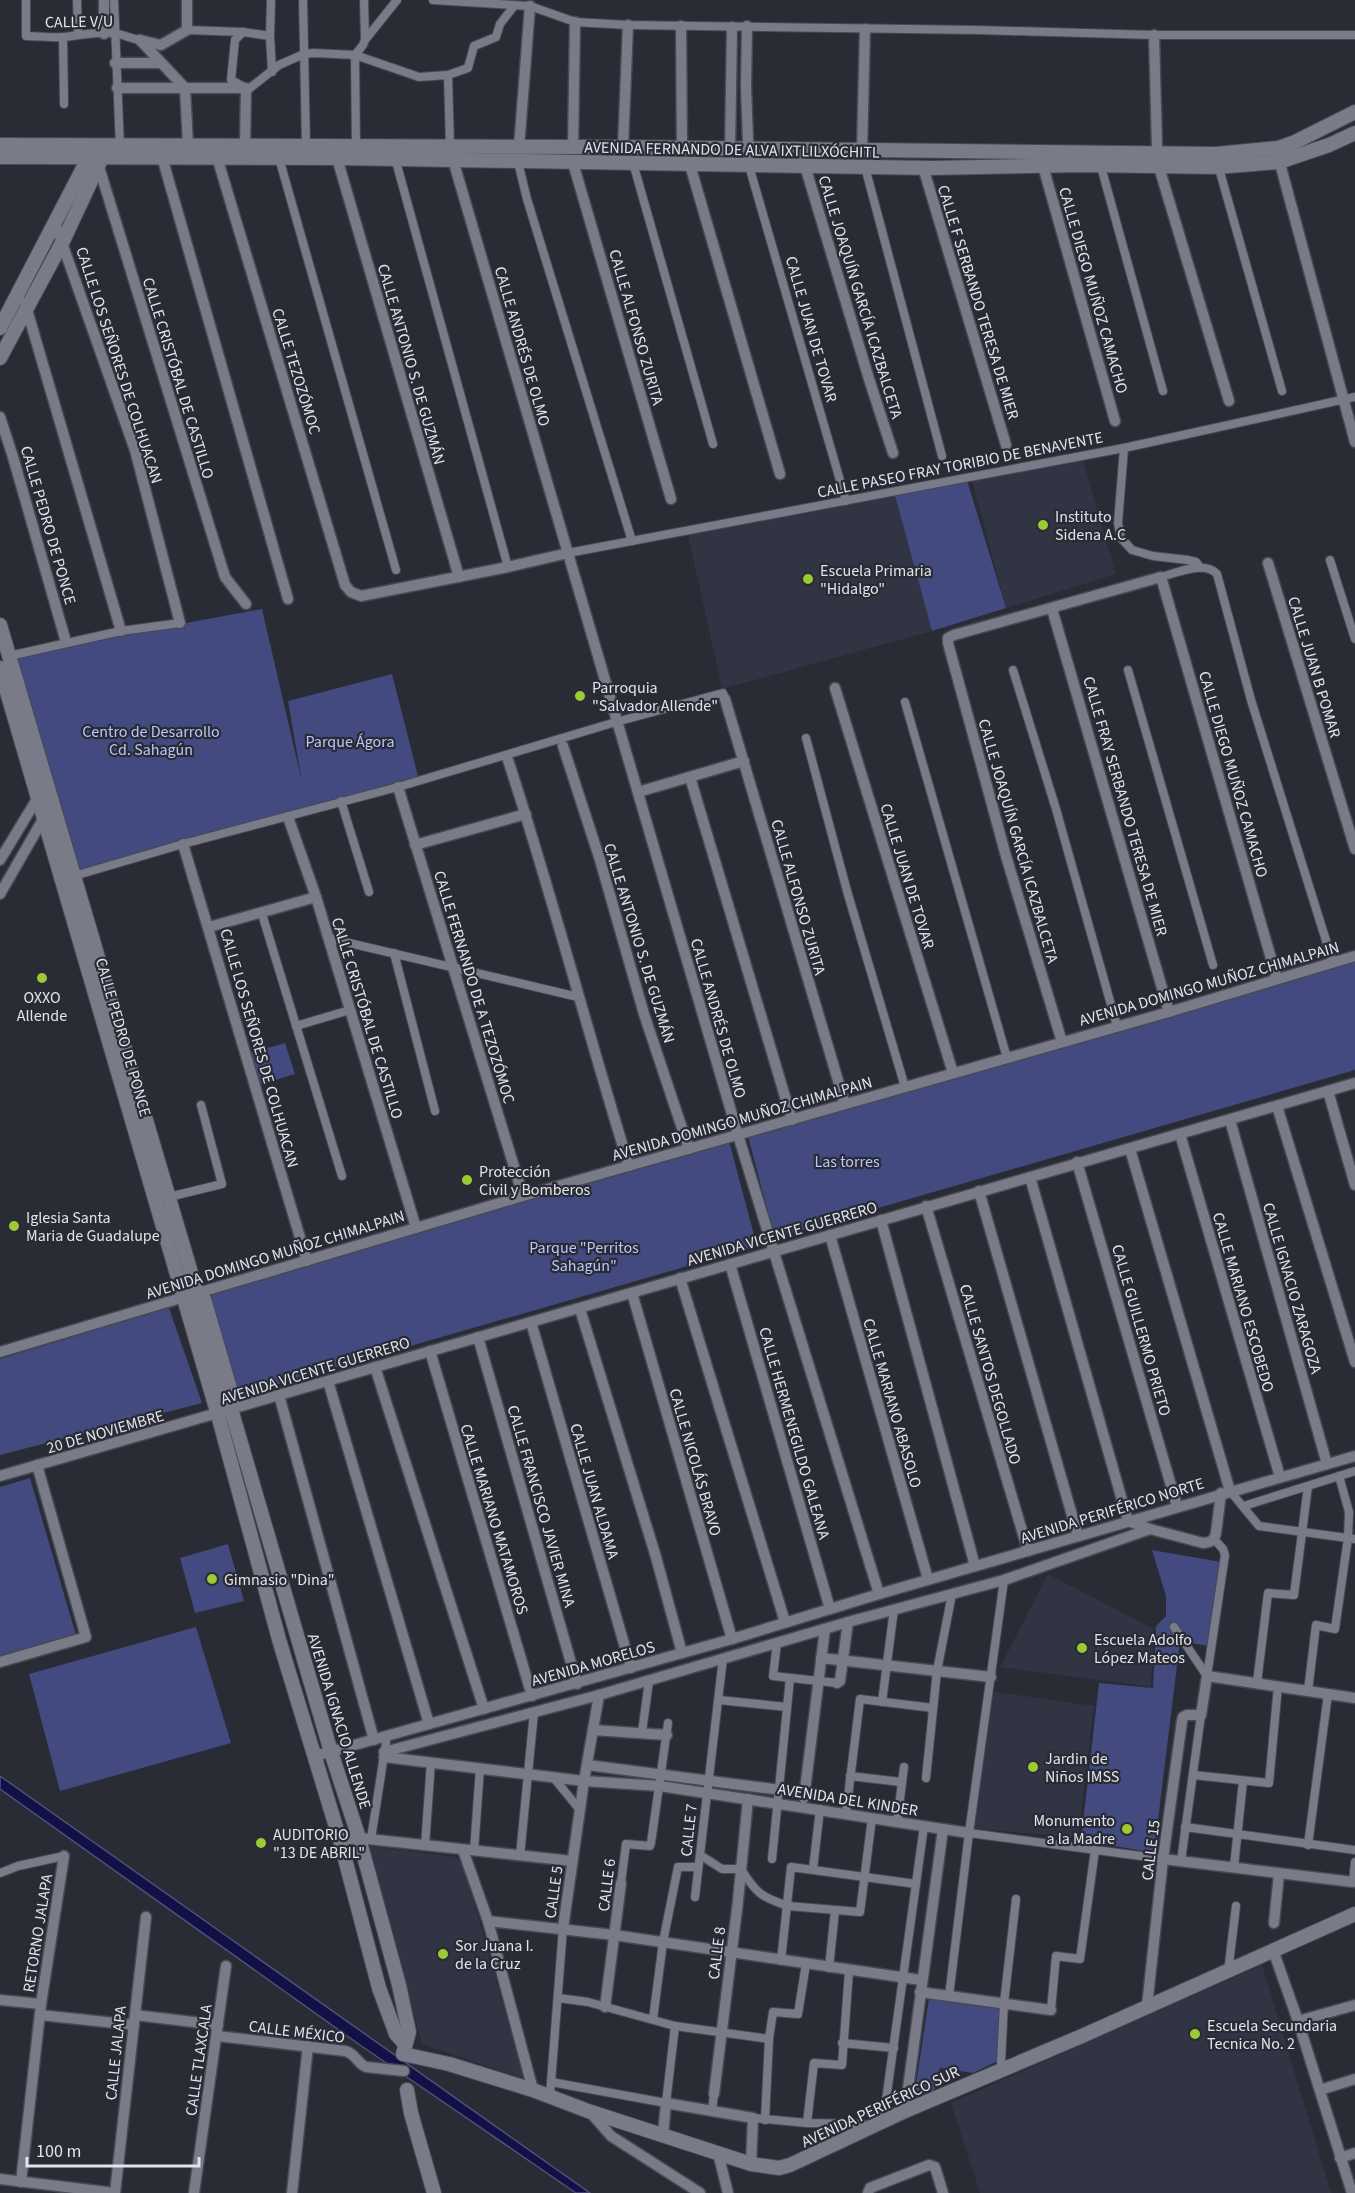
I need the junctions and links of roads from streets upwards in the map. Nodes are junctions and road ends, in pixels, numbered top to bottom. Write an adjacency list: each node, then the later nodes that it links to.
1 (26, 0): 26 (street, CALLE V/U)
2 (77, 0): 21 (street)
3 (104, 0): 22 (street)
4 (114, 0): 22 (street)
5 (187, 0): 19 (street)
6 (271, 0): 25 (street)
7 (303, 0): 29 (street)
8 (364, 0): 28 (street)
9 (397, 0): 28 (street)
10 (433, 0): 11 (street)
11 (514, 6): 12 (street); 34 (street)
12 (530, 6): 13 (street); 46 (street)
13 (575, 22): 14 (street); 48 (street)
14 (628, 25): 15 (street); 47 (street)
15 (681, 26): 17 (street); 49 (street)
16 (747, 26): 17 (street); 18 (street); 51 (street)
17 (732, 27): 50 (street)
18 (865, 29): 23 (street); 53 (street)
19 (187, 30): 20 (street); 27 (street, CALLE V/U)
20 (243, 32): 25 (street); 37 (street)
21 (78, 34): 22 (street, CALLE V/U); 26 (street, CALLE V/U)
22 (110, 34): 27 (street, CALLE V/U); 31 (street)
23 (1154, 35): 24 (street); 64 (street)
24 (1355, 35)
25 (270, 36): 33 (street)
26 (63, 37): 38 (street)
27 (140, 40): 32 (street)
28 (365, 40): 30 (street)
29 (304, 54): 30 (street); 33 (street); 44 (street)
30 (355, 55): 34 (street); 45 (street)
31 (115, 63): 32 (street); 35 (street)
32 (159, 63): 36 (street)
33 (272, 72): 37 (street)
34 (448, 75): 56 (street)
35 (117, 88): 36 (street); 55 (street)
36 (185, 88): 37 (street); 42 (street)
37 (246, 88): 43 (street)
38 (64, 104)
39 (1355, 112): 57 (street, AVENIDA FERNANDO DE ALVA IXTLILXÓCHITL)
40 (1355, 133): 57 (street, AVENIDA FERNANDO DE ALVA IXTLILXÓCHITL)
41 (0, 145): 55 (street, AVENIDA FERNANDO DE ALVA IXTLILXÓCHITL)
42 (188, 145): 43 (street, AVENIDA FERNANDO DE ALVA IXTLILXÓCHITL); 55 (street, AVENIDA FERNANDO DE ALVA IXTLILXÓCHITL)
43 (245, 145): 44 (street, AVENIDA FERNANDO DE ALVA IXTLILXÓCHITL)
44 (306, 146): 45 (street, AVENIDA FERNANDO DE ALVA IXTLILXÓCHITL)
45 (356, 146): 54 (street, AVENIDA FERNANDO DE ALVA IXTLILXÓCHITL)
46 (519, 147): 48 (street, AVENIDA FERNANDO DE ALVA IXTLILXÓCHITL); 56 (street, AVENIDA FERNANDO DE ALVA IXTLILXÓCHITL)
47 (623, 147): 48 (street, AVENIDA FERNANDO DE ALVA IXTLILXÓCHITL); 49 (street, AVENIDA FERNANDO DE ALVA IXTLILXÓCHITL)
48 (573, 148)
49 (682, 149): 50 (street, AVENIDA FERNANDO DE ALVA IXTLILXÓCHITL)
50 (730, 150): 51 (street, AVENIDA FERNANDO DE ALVA IXTLILXÓCHITL)
51 (748, 150): 52 (street, AVENIDA FERNANDO DE ALVA IXTLILXÓCHITL); 70 (street)
52 (804, 150): 53 (street, AVENIDA FERNANDO DE ALVA IXTLILXÓCHITL); 71 (street, CALLE JOAQUÍN GARCÍA ICAZBALCETA)
53 (862, 150): 63 (street, AVENIDA FERNANDO DE ALVA IXTLILXÓCHITL)
54 (394, 153): 56 (street, AVENIDA FERNANDO DE ALVA IXTLILXÓCHITL); 62 (street, AVENIDA FERNANDO DE ALVA IXTLILXÓCHITL); 101 (street)
55 (105, 154): 58 (street, AVENIDA FERNANDO DE ALVA IXTLILXÓCHITL); 59 (street, AVENIDA FERNANDO DE ALVA IXTLILXÓCHITL); 75 (street); 76 (street); 107 (street, CALLE CRISTÓBAL DE CASTILLO)
56 (452, 154): 66 (street, AVENIDA FERNANDO DE ALVA IXTLILXÓCHITL); 98 (street, CALLE ANDRÉS DE OLMO)
57 (1278, 155): 65 (street, AVENIDA FERNANDO DE ALVA IXTLILXÓCHITL); 84 (street)
58 (0, 157)
59 (162, 157): 60 (street, AVENIDA FERNANDO DE ALVA IXTLILXÓCHITL); 106 (street)
60 (217, 157): 61 (street, AVENIDA FERNANDO DE ALVA IXTLILXÓCHITL); 105 (street, CALLE TEZOZÓMOC)
61 (279, 158): 62 (street, AVENIDA FERNANDO DE ALVA IXTLILXÓCHITL); 103 (street)
62 (337, 158): 105 (street, CALLE ANTONIO S. DE GUZMÁN)
63 (1099, 159): 64 (street, AVENIDA FERNANDO DE ALVA IXTLILXÓCHITL); 72 (street, AVENIDA FERNANDO DE ALVA IXTLILXÓCHITL); 81 (street)
64 (1158, 160): 65 (street, AVENIDA FERNANDO DE ALVA IXTLILXÓCHITL); 85 (street)
65 (1217, 161): 82 (street)
66 (518, 162): 67 (street, AVENIDA FERNANDO DE ALVA IXTLILXÓCHITL); 97 (street)
67 (573, 163): 68 (street, AVENIDA FERNANDO DE ALVA IXTLILXÓCHITL); 95 (street, CALLE ALFONSO ZURITA)
68 (633, 164): 69 (street, AVENIDA FERNANDO DE ALVA IXTLILXÓCHITL); 89 (street)
69 (690, 165): 70 (street, AVENIDA FERNANDO DE ALVA IXTLILXÓCHITL); 94 (street)
70 (749, 166): 71 (street, AVENIDA FERNANDO DE ALVA IXTLILXÓCHITL); 96 (street, CALLE JUAN DE TOVAR)
71 (806, 166): 73 (street, AVENIDA FERNANDO DE ALVA IXTLILXÓCHITL); 92 (street, CALLE JOAQUÍN GARCÍA ICAZBALCETA)
72 (1043, 166): 74 (street, AVENIDA FERNANDO DE ALVA IXTLILXÓCHITL); 87 (street, CALLE DIEGO MUÑOZ CAMACHO)
73 (865, 167): 74 (street, AVENIDA FERNANDO DE ALVA IXTLILXÓCHITL); 93 (street, CALLE JOAQUÍN GARCÍA ICAZBALCETA)
74 (923, 167): 90 (street, CALLE F SERBANDO TERESA DE MIER)
75 (56, 223): 76 (street, CALLE LOS SEÑORES DE COLHUACAN); 77 (street)
76 (63, 241): 78 (street); 109 (street, CALLE LOS SEÑORES DE COLHUACAN)
77 (20, 289): 78 (street); 79 (street)
78 (28, 309): 80 (street); 111 (street)
79 (0, 328)
80 (0, 358)
81 (1164, 391)
82 (1282, 391)
83 (1355, 396): 84 (street, CALLE PASEO FRAY TORIBIO DE BENAVENTE)
84 (1342, 399): 88 (street); 91 (street, CALLE PASEO FRAY TORIBIO DE BENAVENTE)
85 (1229, 401)
86 (0, 417): 113 (street, CALLE PEDRO DE PONCE)
87 (1115, 421)
88 (1355, 442)
89 (713, 444)
90 (1006, 445)
91 (1124, 448): 96 (street, CALLE PASEO FRAY TORIBIO DE BENAVENTE); 102 (street)
92 (893, 453)
93 (942, 456)
94 (780, 474)
95 (671, 499)
96 (846, 501): 97 (street, CALLE PASEO FRAY TORIBIO DE BENAVENTE)
97 (632, 541): 98 (street, CALLE PASEO FRAY TORIBIO DE BENAVENTE)
98 (568, 553): 101 (street); 121 (street, CALLE ANDRÉS DE OLMO)
99 (1330, 560): 112 (street)
100 (1268, 563): 138 (street, CALLE JUAN B POMAR)
101 (508, 567): 105 (street)
102 (1200, 567): 104 (street); 149 (street)
103 (396, 570)
104 (1161, 577): 108 (street); 152 (street, CALLE DIEGO MUÑOZ CAMACHO)
105 (459, 578)
106 (288, 599)
107 (246, 604)
108 (1052, 609): 155 (street, CALLE FRAY SERBANDO TERESA DE MIER); 158 (street, CALLE JOAQUÍN GARCÍA ICAZBALCETA)
109 (180, 623): 111 (street)
110 (0, 625): 114 (street, CALLE PEDRO DE PONCE)
111 (121, 631): 113 (street)
112 (1355, 639)
113 (66, 642): 114 (street)
114 (9, 656): 127 (street, CALLE PEDRO DE PONCE)
115 (0, 668): 130 (street, CALLE PEDRO DE PONCE)
116 (1013, 670): 157 (street)
117 (1128, 670): 150 (street)
118 (835, 688): 160 (street, CALLE JUAN DE TOVAR)
119 (725, 699): 121 (street); 125 (street, CALLE ALFONSO ZURITA)
120 (905, 702): 159 (street)
121 (616, 722): 124 (street); 129 (street, CALLE ANDRÉS DE OLMO)
122 (806, 738): 162 (street)
123 (563, 746): 172 (street, CALLE ANTONIO S. DE GUZMÁN)
124 (507, 757): 128 (street); 133 (street)
125 (744, 761): 126 (street); 164 (street, CALLE ALFONSO ZURITA)
126 (690, 777): 129 (street); 168 (street)
127 (47, 784): 130 (street); 132 (street, CALLE PEDRO DE PONCE)
128 (398, 787): 131 (street); 137 (street, CALLE FERNANDO DE A TEZOZÓMOC)
129 (638, 792): 171 (street, CALLE ANDRÉS DE OLMO)
130 (37, 799): 135 (street, CALLE PEDRO DE PONCE); 139 (street)
131 (340, 801): 134 (street); 141 (street)
132 (52, 804): 135 (street); 140 (street, CALLE PEDRO DE PONCE)
133 (526, 814): 137 (street); 153 (street)
134 (288, 817): 136 (street); 143 (street, CALLE CRISTÓBAL DE CASTILLO)
135 (42, 819): 142 (street); 192 (street, CALLE PEDRO DE PONCE)
136 (183, 844): 140 (street); 145 (street, CALLE LOS SEÑORES DE COLHUACAN)
137 (415, 845): 151 (street, CALLE FERNANDO DE A TEZOZÓMOC)
138 (1355, 849)
139 (0, 860)
140 (74, 876): 181 (street, CALLE PEDRO DE PONCE)
141 (369, 892)
142 (0, 894)
143 (316, 897): 144 (street); 146 (street, CALLE CRISTÓBAL DE CASTILLO)
144 (262, 914): 145 (street); 156 (street)
145 (209, 927): 187 (street, CALLE LOS SEÑORES DE COLHUACAN)
146 (328, 938): 147 (street); 154 (street, CALLE CRISTÓBAL DE CASTILLO)
147 (394, 953): 151 (street); 167 (street)
148 (1355, 956): 149 (street, AVENIDA DOMINGO MUÑOZ CHIMALPAIN)
149 (1333, 963): 152 (street, AVENIDA DOMINGO MUÑOZ CHIMALPAIN)
150 (1213, 965)
151 (453, 969): 153 (street); 180 (street, CALLE FERNANDO DE A TEZOZÓMOC)
152 (1276, 980): 155 (street, AVENIDA DOMINGO MUÑOZ CHIMALPAIN)
153 (578, 998): 175 (street)
154 (350, 1010): 156 (street); 184 (street, CALLE CRISTÓBAL DE CASTILLO)
155 (1170, 1012): 157 (street, AVENIDA DOMINGO MUÑOZ CHIMALPAIN)
156 (296, 1026): 176 (street)
157 (1117, 1026): 158 (street, AVENIDA DOMINGO MUÑOZ CHIMALPAIN)
158 (1062, 1042): 159 (street, AVENIDA DOMINGO MUÑOZ CHIMALPAIN)
159 (1007, 1058): 160 (street, AVENIDA DOMINGO MUÑOZ CHIMALPAIN)
160 (953, 1073): 162 (street, AVENIDA DOMINGO MUÑOZ CHIMALPAIN)
161 (1355, 1083): 163 (street, AVENIDA VICENTE GUERRERO)
162 (904, 1087): 164 (street, AVENIDA DOMINGO MUÑOZ CHIMALPAIN)
163 (1328, 1091): 166 (street, AVENIDA VICENTE GUERRERO); 178 (street)
164 (845, 1104): 168 (street, AVENIDA DOMINGO MUÑOZ CHIMALPAIN)
165 (201, 1105): 181 (street)
166 (1276, 1106): 169 (street, AVENIDA VICENTE GUERRERO); 198 (street)
167 (435, 1111)
168 (792, 1120): 171 (street, AVENIDA DOMINGO MUÑOZ CHIMALPAIN)
169 (1230, 1120): 170 (street, AVENIDA VICENTE GUERRERO); 205 (street, CALLE IGNACIO ZARAGOZA)
170 (1180, 1134): 173 (street, AVENIDA VICENTE GUERRERO); 210 (street, CALLE MARIANO ESCOBEDO)
171 (738, 1135): 172 (street, AVENIDA DOMINGO MUÑOZ CHIMALPAIN); 186 (street, CALLE ANDRÉS DE OLMO)
172 (689, 1149): 175 (street, AVENIDA DOMINGO MUÑOZ CHIMALPAIN)
173 (1130, 1149): 174 (street, AVENIDA VICENTE GUERRERO); 212 (street)
174 (1077, 1162): 177 (street, AVENIDA VICENTE GUERRERO); 213 (street, CALLE GUILLERMO PRIETO)
175 (629, 1166): 180 (street, AVENIDA DOMINGO MUÑOZ CHIMALPAIN)
176 (342, 1176)
177 (1030, 1177): 179 (street, AVENIDA VICENTE GUERRERO); 215 (street)
178 (1355, 1185)
179 (979, 1191): 182 (street, AVENIDA VICENTE GUERRERO); 218 (street)
180 (523, 1196): 184 (street, AVENIDA DOMINGO MUÑOZ CHIMALPAIN)
181 (169, 1197): 190 (street, CALLE PEDRO DE PONCE)
182 (926, 1206): 183 (street, AVENIDA VICENTE GUERRERO); 221 (street, CALLE SANTOS DEGOLLADO)
183 (881, 1220): 185 (street, AVENIDA VICENTE GUERRERO); 222 (street)
184 (416, 1228): 187 (street, AVENIDA DOMINGO MUÑOZ CHIMALPAIN)
185 (830, 1235): 186 (street, AVENIDA VICENTE GUERRERO); 223 (street, CALLE MARIANO ABASOLO)
186 (773, 1252): 188 (street, AVENIDA VICENTE GUERRERO); 225 (street, CALLE HERMENEGILDO GALEANA)
187 (307, 1261): 190 (street, AVENIDA DOMINGO MUÑOZ CHIMALPAIN)
188 (730, 1264): 189 (street, AVENIDA VICENTE GUERRERO); 227 (street, CALLE HERMENEGILDO GALEANA)
189 (680, 1278): 191 (street, AVENIDA VICENTE GUERRERO); 229 (street)
190 (197, 1293): 192 (street, AVENIDA DOMINGO MUÑOZ CHIMALPAIN); 202 (street, CALLE PEDRO DE PONCE)
191 (632, 1293): 193 (street, AVENIDA VICENTE GUERRERO); 233 (street, CALLE NICOLÁS BRAVO)
192 (183, 1298): 197 (street, AVENIDA DOMINGO MUÑOZ CHIMALPAIN); 203 (street, CALLE PEDRO DE PONCE)
193 (580, 1309): 194 (street, AVENIDA VICENTE GUERRERO); 235 (street)
194 (531, 1322): 195 (street, AVENIDA VICENTE GUERRERO); 241 (street, CALLE JUAN ALDAMA)
195 (478, 1337): 196 (street, AVENIDA VICENTE GUERRERO); 250 (street, CALLE FRANCISCO JAVIER MINA)
196 (430, 1351): 199 (street, AVENIDA VICENTE GUERRERO); 255 (street, CALLE MARIANO MATAMOROS)
197 (0, 1352)
198 (1355, 1362)
199 (375, 1367): 200 (street, AVENIDA VICENTE GUERRERO); 261 (street)
200 (328, 1382): 201 (street, AVENIDA VICENTE GUERRERO); 265 (street)
201 (279, 1395): 202 (street, AVENIDA VICENTE GUERRERO); 270 (street)
202 (231, 1409): 203 (street, AVENIDA VICENTE GUERRERO); 271 (street, AVENIDA IGNACIO ALLENDE)
203 (218, 1415): 206 (street, 20 DE NOVIEMBRE); 273 (street, AVENIDA IGNACIO ALLENDE)
204 (1355, 1456): 205 (street, AVENIDA PERIFÉRICO NORTE)
205 (1327, 1464): 210 (street, AVENIDA PERIFÉRICO NORTE)
206 (37, 1465): 208 (street, 20 DE NOVIEMBRE); 239 (street)
207 (1355, 1471): 209 (street)
208 (0, 1476)
209 (1339, 1476): 211 (street); 220 (street)
210 (1280, 1477): 212 (street, AVENIDA PERIFÉRICO NORTE)
211 (1308, 1486): 214 (street); 217 (street)
212 (1225, 1492): 213 (street, AVENIDA PERIFÉRICO NORTE); 214 (street); 219 (street)
213 (1178, 1506): 215 (street, AVENIDA PERIFÉRICO NORTE)
214 (1244, 1506): 217 (street)
215 (1128, 1521): 216 (street); 218 (street, AVENIDA PERIFÉRICO NORTE)
216 (1150, 1529): 219 (street); 224 (street)
217 (1303, 1533): 220 (street); 249 (street)
218 (1078, 1536): 221 (street, AVENIDA PERIFÉRICO NORTE)
219 (1215, 1539): 243 (street)
220 (1352, 1539): 252 (street)
221 (1028, 1551): 222 (street, AVENIDA PERIFÉRICO NORTE)
222 (975, 1566): 223 (street, AVENIDA PERIFÉRICO NORTE)
223 (928, 1580): 225 (street, AVENIDA PERIFÉRICO NORTE)
224 (1004, 1580): 226 (street); 244 (street)
225 (879, 1594): 227 (street, AVENIDA MORELOS)
226 (952, 1594): 228 (street); 242 (street)
227 (830, 1609): 229 (street, AVENIDA MORELOS)
228 (894, 1609): 230 (street, AVENIDA MORELOS); 240 (street)
229 (785, 1622): 233 (street, AVENIDA MORELOS)
230 (848, 1622): 232 (street, AVENIDA MORELOS); 238 (street)
231 (1174, 1627): 243 (street)
232 (825, 1629): 234 (street, AVENIDA MORELOS); 237 (street)
233 (732, 1639): 235 (street, AVENIDA MORELOS)
234 (777, 1643): 236 (street, AVENIDA MORELOS); 245 (street)
235 (682, 1653): 241 (street, AVENIDA MORELOS)
236 (723, 1658): 246 (street, AVENIDA MORELOS); 257 (street, CALLE 7)
237 (821, 1658): 238 (street); 247 (street)
238 (843, 1661): 240 (street); 248 (street)
239 (0, 1662)
240 (888, 1666): 242 (street); 258 (street)
241 (631, 1668): 250 (street, AVENIDA MORELOS)
242 (937, 1671): 244 (street); 260 (street)
243 (1207, 1676): 249 (street); 263 (street)
244 (991, 1677): 303 (street)
245 (789, 1678): 247 (street); 259 (street)
246 (649, 1681): 254 (street, AVENIDA MORELOS); 267 (street)
247 (818, 1681): 248 (street); 291 (street)
248 (837, 1683)
249 (1257, 1683): 251 (street)
250 (577, 1684): 255 (street, AVENIDA MORELOS)
251 (1278, 1686): 252 (street); 287 (street)
252 (1308, 1691): 253 (street)
253 (1328, 1694): 256 (street); 307 (street)
254 (599, 1695): 262 (street, AVENIDA MORELOS); 266 (street, CALLE 5)
255 (532, 1696): 261 (street, AVENIDA MORELOS)
256 (1355, 1698)
257 (719, 1700): 259 (street); 284 (street, CALLE 7)
258 (882, 1702): 260 (street); 281 (street)
259 (787, 1707): 289 (street)
260 (933, 1708): 283 (street)
261 (484, 1709): 265 (street, AVENIDA MORELOS)
262 (534, 1712): 272 (street, AVENIDA MORELOS); 278 (street)
263 (1202, 1715): 280 (street); 316 (street, CALLE 15)
264 (668, 1723): 268 (street, CALLE 6)
265 (429, 1724): 269 (street, AVENIDA MORELOS)
266 (593, 1730): 267 (street); 275 (street, CALLE 5)
267 (642, 1732): 268 (street)
268 (667, 1735): 279 (street, CALLE 6)
269 (387, 1736): 270 (street, AVENIDA MORELOS); 272 (street)
270 (374, 1740): 271 (street, AVENIDA MORELOS)
271 (331, 1752): 273 (street, AVENIDA MORELOS); 305 (street, AVENIDA IGNACIO ALLENDE)
272 (384, 1754): 274 (street, AVENIDA DEL KINDER); 305 (street)
273 (315, 1756): 306 (street, AVENIDA IGNACIO ALLENDE)
274 (430, 1762): 277 (street, AVENIDA DEL KINDER); 308 (street)
275 (587, 1765): 279 (street); 285 (street, CALLE 5)
276 (904, 1767): 286 (street)
277 (480, 1768): 278 (street, AVENIDA DEL KINDER); 309 (street)
278 (527, 1774): 282 (street, AVENIDA DEL KINDER); 314 (street)
279 (662, 1774): 284 (street); 288 (street, CALLE 6)
280 (1193, 1775): 287 (street); 301 (street)
281 (850, 1776): 286 (street); 297 (street)
282 (553, 1777): 285 (street, AVENIDA DEL KINDER); 296 (street)
283 (926, 1778)
284 (709, 1780): 289 (street); 290 (street, CALLE 7)
285 (584, 1781): 288 (street, AVENIDA DEL KINDER); 296 (street, CALLE 5)
286 (901, 1782): 299 (street)
287 (1243, 1782): 304 (street)
288 (660, 1786): 290 (street, AVENIDA DEL KINDER); 328 (street, CALLE 6)
289 (779, 1790): 291 (street); 293 (street)
290 (707, 1793): 292 (street, AVENIDA DEL KINDER); 312 (street, CALLE 7)
291 (804, 1793): 294 (street)
292 (748, 1799): 293 (street, AVENIDA DEL KINDER); 322 (street, CALLE 8)
293 (778, 1803): 294 (street, AVENIDA DEL KINDER); 315 (street)
294 (802, 1807): 295 (street, AVENIDA DEL KINDER)
295 (820, 1809): 297 (street, AVENIDA DEL KINDER); 323 (street)
296 (580, 1810): 317 (street, CALLE 5)
297 (846, 1813): 298 (street, AVENIDA DEL KINDER)
298 (872, 1818): 299 (street, AVENIDA DEL KINDER); 326 (street)
299 (897, 1822): 300 (street, AVENIDA DEL KINDER)
300 (924, 1826): 302 (street, AVENIDA DEL KINDER); 329 (street)
301 (1185, 1827): 304 (street); 318 (street)
302 (943, 1829): 303 (street, AVENIDA DEL KINDER); 351 (street)
303 (969, 1833): 310 (street, AVENIDA DEL KINDER); 352 (street)
304 (1237, 1834): 307 (street); 321 (street)
305 (365, 1838): 306 (street); 308 (street); 371 (street, AVENIDA IGNACIO ALLENDE)
306 (340, 1840): 371 (street, AVENIDA IGNACIO ALLENDE)
307 (1308, 1845): 311 (street)
308 (425, 1846): 309 (street)
309 (469, 1850): 314 (street); 337 (street)
310 (1095, 1850): 316 (street, AVENIDA DEL KINDER); 360 (street)
311 (1355, 1850)
312 (700, 1855): 320 (street, CALLE 7); 322 (street)
313 (64, 1856): 324 (street); 359 (street, RETORNO JALAPA)
314 (520, 1856): 317 (street)
315 (772, 1859)
316 (1163, 1859): 318 (street); 357 (street, CALLE 15)
317 (572, 1861): 339 (street, CALLE 5)
318 (1181, 1861): 321 (street)
319 (1355, 1862): 327 (street)
320 (698, 1867): 330 (street); 341 (street, CALLE 7)
321 (1234, 1867): 325 (street)
322 (741, 1869): 332 (street); 343 (street, CALLE 8)
323 (813, 1869): 326 (street); 332 (street)
324 (0, 1873)
325 (1280, 1873): 327 (street); 338 (street)
326 (865, 1877): 329 (street); 334 (street)
327 (1353, 1882)
328 (621, 1883): 340 (street, CALLE 6)
329 (916, 1884): 350 (street)
330 (695, 1898)
331 (1016, 1899): 355 (street)
332 (788, 1906): 334 (street); 344 (street)
333 (1236, 1906): 346 (street)
334 (835, 1910): 348 (street)
335 (1355, 1914): 342 (street, AVENIDA PERIFÉRICO SUR)
336 (146, 1917): 362 (street, CALLE JALAPA)
337 (488, 1921): 339 (street); 377 (street)
338 (1274, 1923)
339 (563, 1928): 340 (street); 353 (street, CALLE 5)
340 (614, 1935): 341 (street); 358 (street, CALLE 6)
341 (663, 1942): 343 (street); 361 (street, CALLE 7)
342 (1273, 1950): 357 (street, AVENIDA PERIFÉRICO SUR); 363 (street)
343 (731, 1953): 344 (street); 366 (street, CALLE 8)
344 (781, 1960): 345 (street)
345 (806, 1964): 348 (street); 367 (street)
346 (1229, 1964)
347 (225, 1966): 365 (street, CALLE TLAXCALA)
348 (829, 1968): 349 (street)
349 (849, 1971): 350 (street); 368 (street)
350 (903, 1978): 351 (street); 370 (street)
351 (920, 1986): 352 (street); 383 (street)
352 (949, 1996): 355 (street)
353 (558, 1998): 358 (street); 375 (street, CALLE 5)
354 (0, 2000): 359 (street)
355 (1004, 2003): 360 (street); 372 (street)
356 (1355, 2005): 363 (street)
357 (1147, 2006): 383 (street, AVENIDA PERIFÉRICO SUR)
358 (605, 2007): 361 (street)
359 (41, 2009): 362 (street, RETORNO JALAPA); 395 (street, RETORNO JALAPA)
360 (1051, 2010)
361 (653, 2019): 364 (street)
362 (134, 2020): 365 (street, RETORNO JALAPA); 397 (street, CALLE JALAPA)
363 (1298, 2021): 378 (street)
364 (675, 2026): 366 (street); 380 (street)
365 (217, 2030): 369 (street, CALLE MÉXICO); 398 (street, CALLE TLAXCALA)
366 (722, 2033): 367 (street); 379 (street, CALLE 8)
367 (769, 2039): 385 (street)
368 (843, 2043): 370 (street); 387 (street)
369 (308, 2046): 373 (street, CALLE MÉXICO); 399 (street)
370 (894, 2048): 386 (street)
371 (404, 2049): 376 (street); 377 (street, AVENIDA PERIFÉRICO SUR)
372 (1001, 2062)
373 (404, 2071)
374 (1355, 2079): 378 (street)
375 (551, 2089): 377 (street, AVENIDA PERIFÉRICO SUR); 380 (street); 381 (street, AVENIDA PERIFÉRICO SUR)
376 (407, 2090): 400 (street)
377 (533, 2090)
378 (1320, 2091): 392 (street)
379 (714, 2094): 382 (street, CALLE 8)
380 (666, 2103): 382 (street); 389 (street)
381 (588, 2111): 389 (street, AVENIDA PERIFÉRICO SUR); 401 (street)
382 (712, 2111): 384 (street)
383 (905, 2111): 386 (street, AVENIDA PERIFÉRICO SUR)
384 (753, 2118): 385 (street); 393 (street)
385 (765, 2120): 387 (street)
386 (883, 2122): 388 (street, AVENIDA PERIFÉRICO SUR)
387 (807, 2123): 388 (street)
388 (868, 2129): 393 (street, AVENIDA PERIFÉRICO SUR)
389 (663, 2135): 390 (street, AVENIDA PERIFÉRICO SUR)
390 (718, 2153): 393 (street, AVENIDA PERIFÉRICO SUR); 402 (street)
391 (1355, 2153): 392 (street)
392 (1340, 2158): 405 (street)
393 (751, 2164)
394 (0, 2179): 395 (street)
395 (21, 2182): 396 (street)
396 (41, 2189): 397 (street)
397 (115, 2193)
398 (194, 2193)
399 (292, 2193)
400 (434, 2193)
401 (700, 2193)
402 (728, 2193)
403 (868, 2193): 404 (street)
404 (943, 2193)
405 (1352, 2193)

